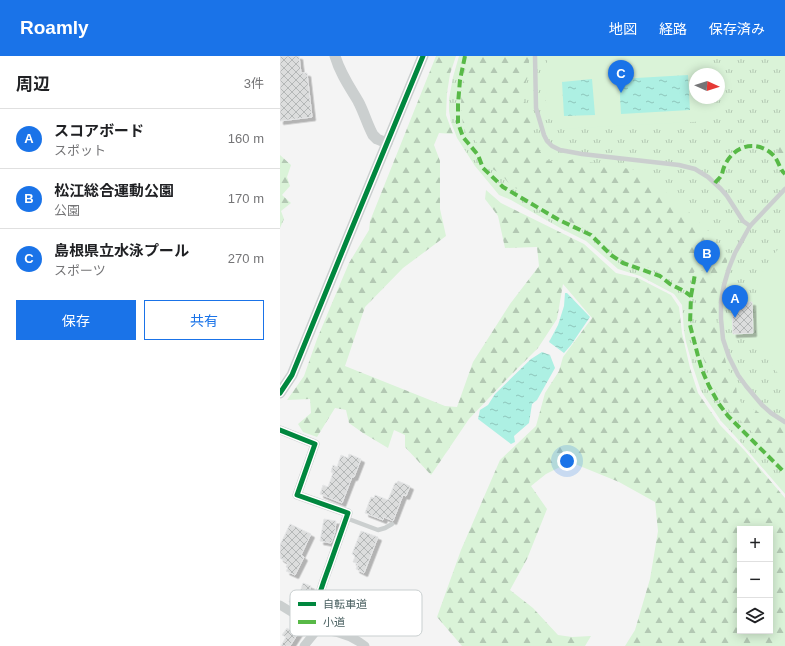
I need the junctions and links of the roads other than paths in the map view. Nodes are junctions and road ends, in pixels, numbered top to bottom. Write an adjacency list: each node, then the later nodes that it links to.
1 (335, 56): 4 (street)
2 (423, 56): 4 (street)
3 (535, 56): 6 (lane)
4 (387, 143): 7 (street)
5 (785, 189): 6 (lane)
6 (750, 226): 8 (lane)
7 (280, 393)
8 (785, 422)
9 (280, 430): 10 (street)
10 (346, 518): 11 (lane); 12 (street)
11 (392, 524)
12 (321, 590)
13 (280, 604): 14 (street)
14 (290, 611)
15 (310, 636): 17 (street)
16 (348, 636): 18 (street)
17 (304, 646)
18 (365, 646)

